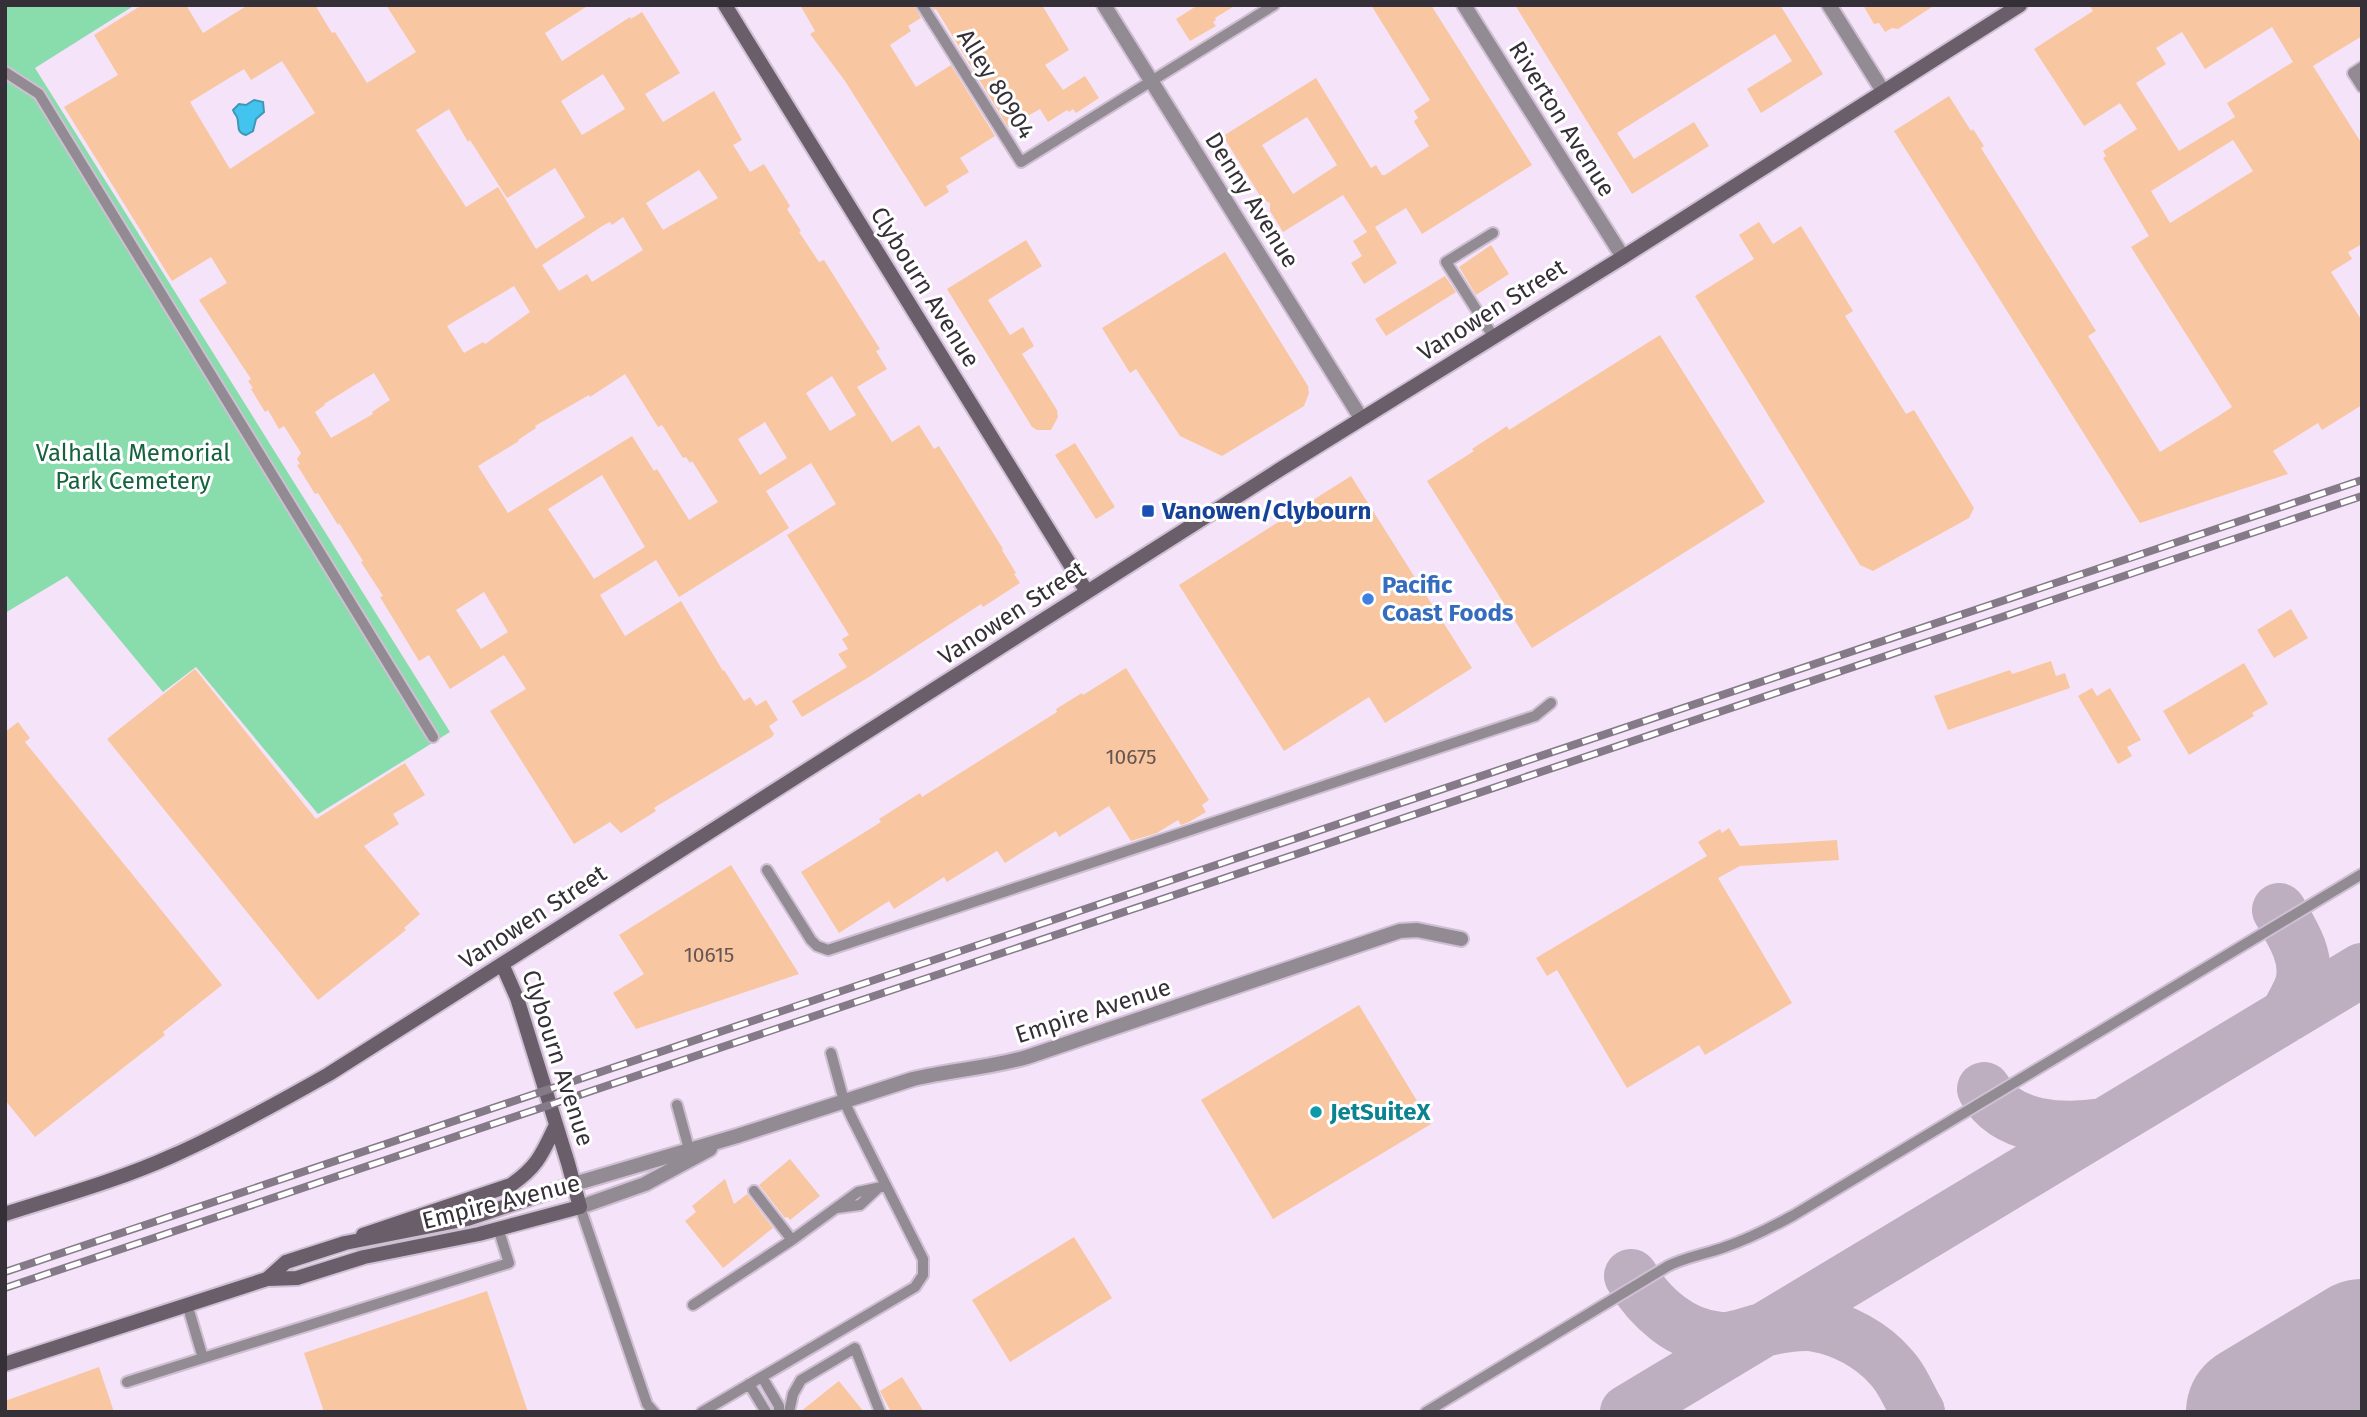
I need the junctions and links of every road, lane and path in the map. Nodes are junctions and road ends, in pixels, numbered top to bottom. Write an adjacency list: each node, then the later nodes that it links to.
1 (725, 5): 17 (main road, Clybourn Avenue)
2 (922, 5): 10 (lane, Alley 80904)
3 (1104, 5): 10 (street, Denny Avenue)
4 (1274, 5): 10 (lane)
5 (1464, 5): 14 (street, Riverton Avenue)
6 (1829, 5): 12 (street)
7 (2020, 5): 12 (main road, Vanowen Street)
8 (2362, 67): 11 (lane)
9 (5, 72): 19 (lane)
10 (1152, 82): 16 (street, Denny Avenue)
11 (2362, 87)
12 (1883, 91): 14 (main road, Vanowen Street)
13 (1493, 233): 15 (lane)
14 (1622, 257): 15 (main road, Vanowen Street)
15 (1493, 336): 16 (main road, Vanowen Street)
16 (1361, 418): 17 (main road, Vanowen Street)
17 (1087, 592): 23 (main road, Vanowen Street)
18 (1552, 703): 20 (lane)
19 (433, 737)
20 (767, 870)
21 (2362, 874): 52 (lane)
22 (1461, 939): 25 (street, Empire Avenue)
23 (502, 964): 27 (main road, Clybourn Avenue); 34 (main road, Vanowen Street)
24 (831, 1053): 25 (lane)
25 (844, 1101): 28 (street, Empire Avenue); 31 (lane)
26 (677, 1105): 29 (lane)
27 (556, 1125): 30 (main road, Clybourn Avenue); 37 (main road)
28 (737, 1136): 29 (street, Empire Avenue); 33 (street, Empire Avenue)
29 (689, 1149): 30 (street, Empire Avenue)
30 (574, 1184): 33 (main road, Clybourn Avenue); 37 (main road, Empire Avenue)
31 (883, 1187): 36 (lane); 43 (lane)
32 (754, 1191): 36 (lane)
33 (580, 1207): 35 (main road, Empire Avenue); 46 (lane)
34 (5, 1214)
35 (498, 1228): 38 (main road, Empire Avenue); 41 (lane)
36 (792, 1240): 40 (lane)
37 (345, 1243): 38 (main road, Empire Avenue)
38 (267, 1279): 39 (main road, Empire Avenue)
39 (187, 1304): 41 (lane); 42 (main road, Empire Avenue)
40 (694, 1305)
41 (203, 1358): 44 (lane)
42 (5, 1364)
43 (761, 1377): 45 (lane); 49 (lane)
44 (127, 1382)
45 (749, 1384): 47 (lane); 48 (lane)
46 (654, 1412)
47 (702, 1412)
48 (766, 1412)
49 (779, 1412)
50 (789, 1412): 51 (lane)
51 (880, 1412)
52 (1426, 1412)

